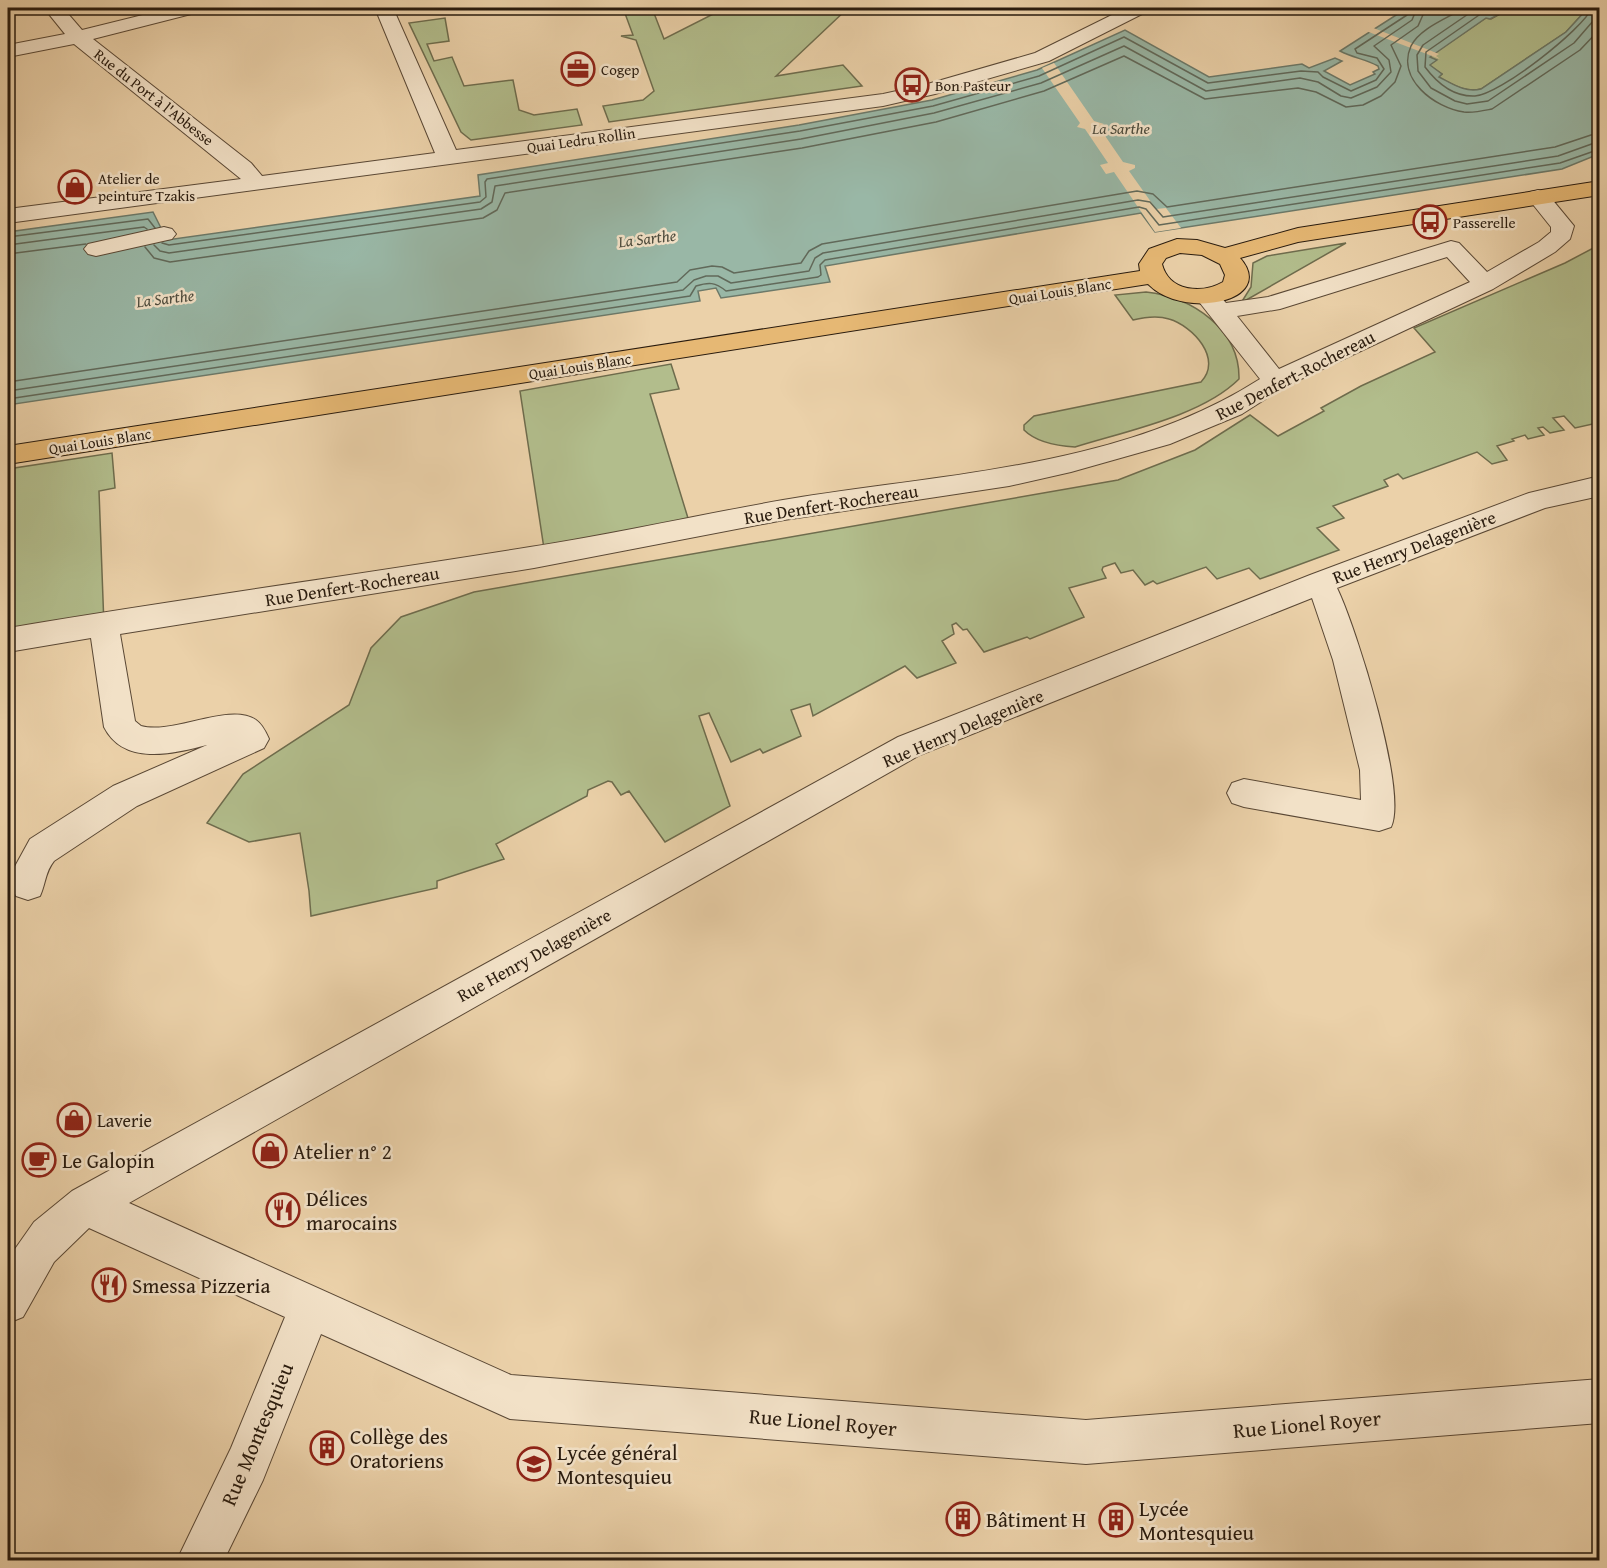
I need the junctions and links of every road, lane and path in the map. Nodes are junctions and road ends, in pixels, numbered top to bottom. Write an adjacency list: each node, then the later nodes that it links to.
1 (53, 8): 5 (street, Rue du Port à l'Abbesse)
2 (192, 8): 5 (street)
3 (384, 8): 7 (street)
4 (1139, 8): 7 (street, Quai Ledru Rollin)
5 (78, 37): 6 (street); 8 (street, Rue du Port à l'Abbesse)
6 (8, 51)
7 (448, 157): 8 (street, Quai Ledru Rollin)
8 (258, 184): 11 (street, Quai Ledru Rollin)
9 (1599, 188): 10 (main road)
10 (1538, 197): 14 (main road); 16 (street, Rue Denfert-Rochereau)
11 (8, 216)
12 (164, 234): 13 (street)
13 (96, 249)
14 (1223, 255): 15 (main road); 17 (main road)
15 (1153, 276): 17 (main road); 19 (main road, Quai Louis Blanc)
16 (1485, 284): 17 (street); 18 (street, Rue Denfert-Rochereau)
17 (1214, 304): 18 (street)
18 (1275, 381): 22 (street, Rue Denfert-Rochereau)
19 (8, 455)
20 (1599, 486): 21 (street, Rue Henry Delagenière)
21 (1320, 583): 24 (street); 26 (street, Rue Henry Delagenière)
22 (104, 626): 23 (street, Rue Denfert-Rochereau); 25 (street)
23 (8, 640)
24 (1244, 793)
25 (28, 885)
26 (86, 1205): 27 (street, Rue Henry Delagenière); 28 (street, Rue Lionel Royer)
27 (8, 1302)
28 (311, 1306): 29 (street, Rue Lionel Royer); 30 (street, Rue Montesquieu)
29 (1599, 1401)
30 (200, 1560)

